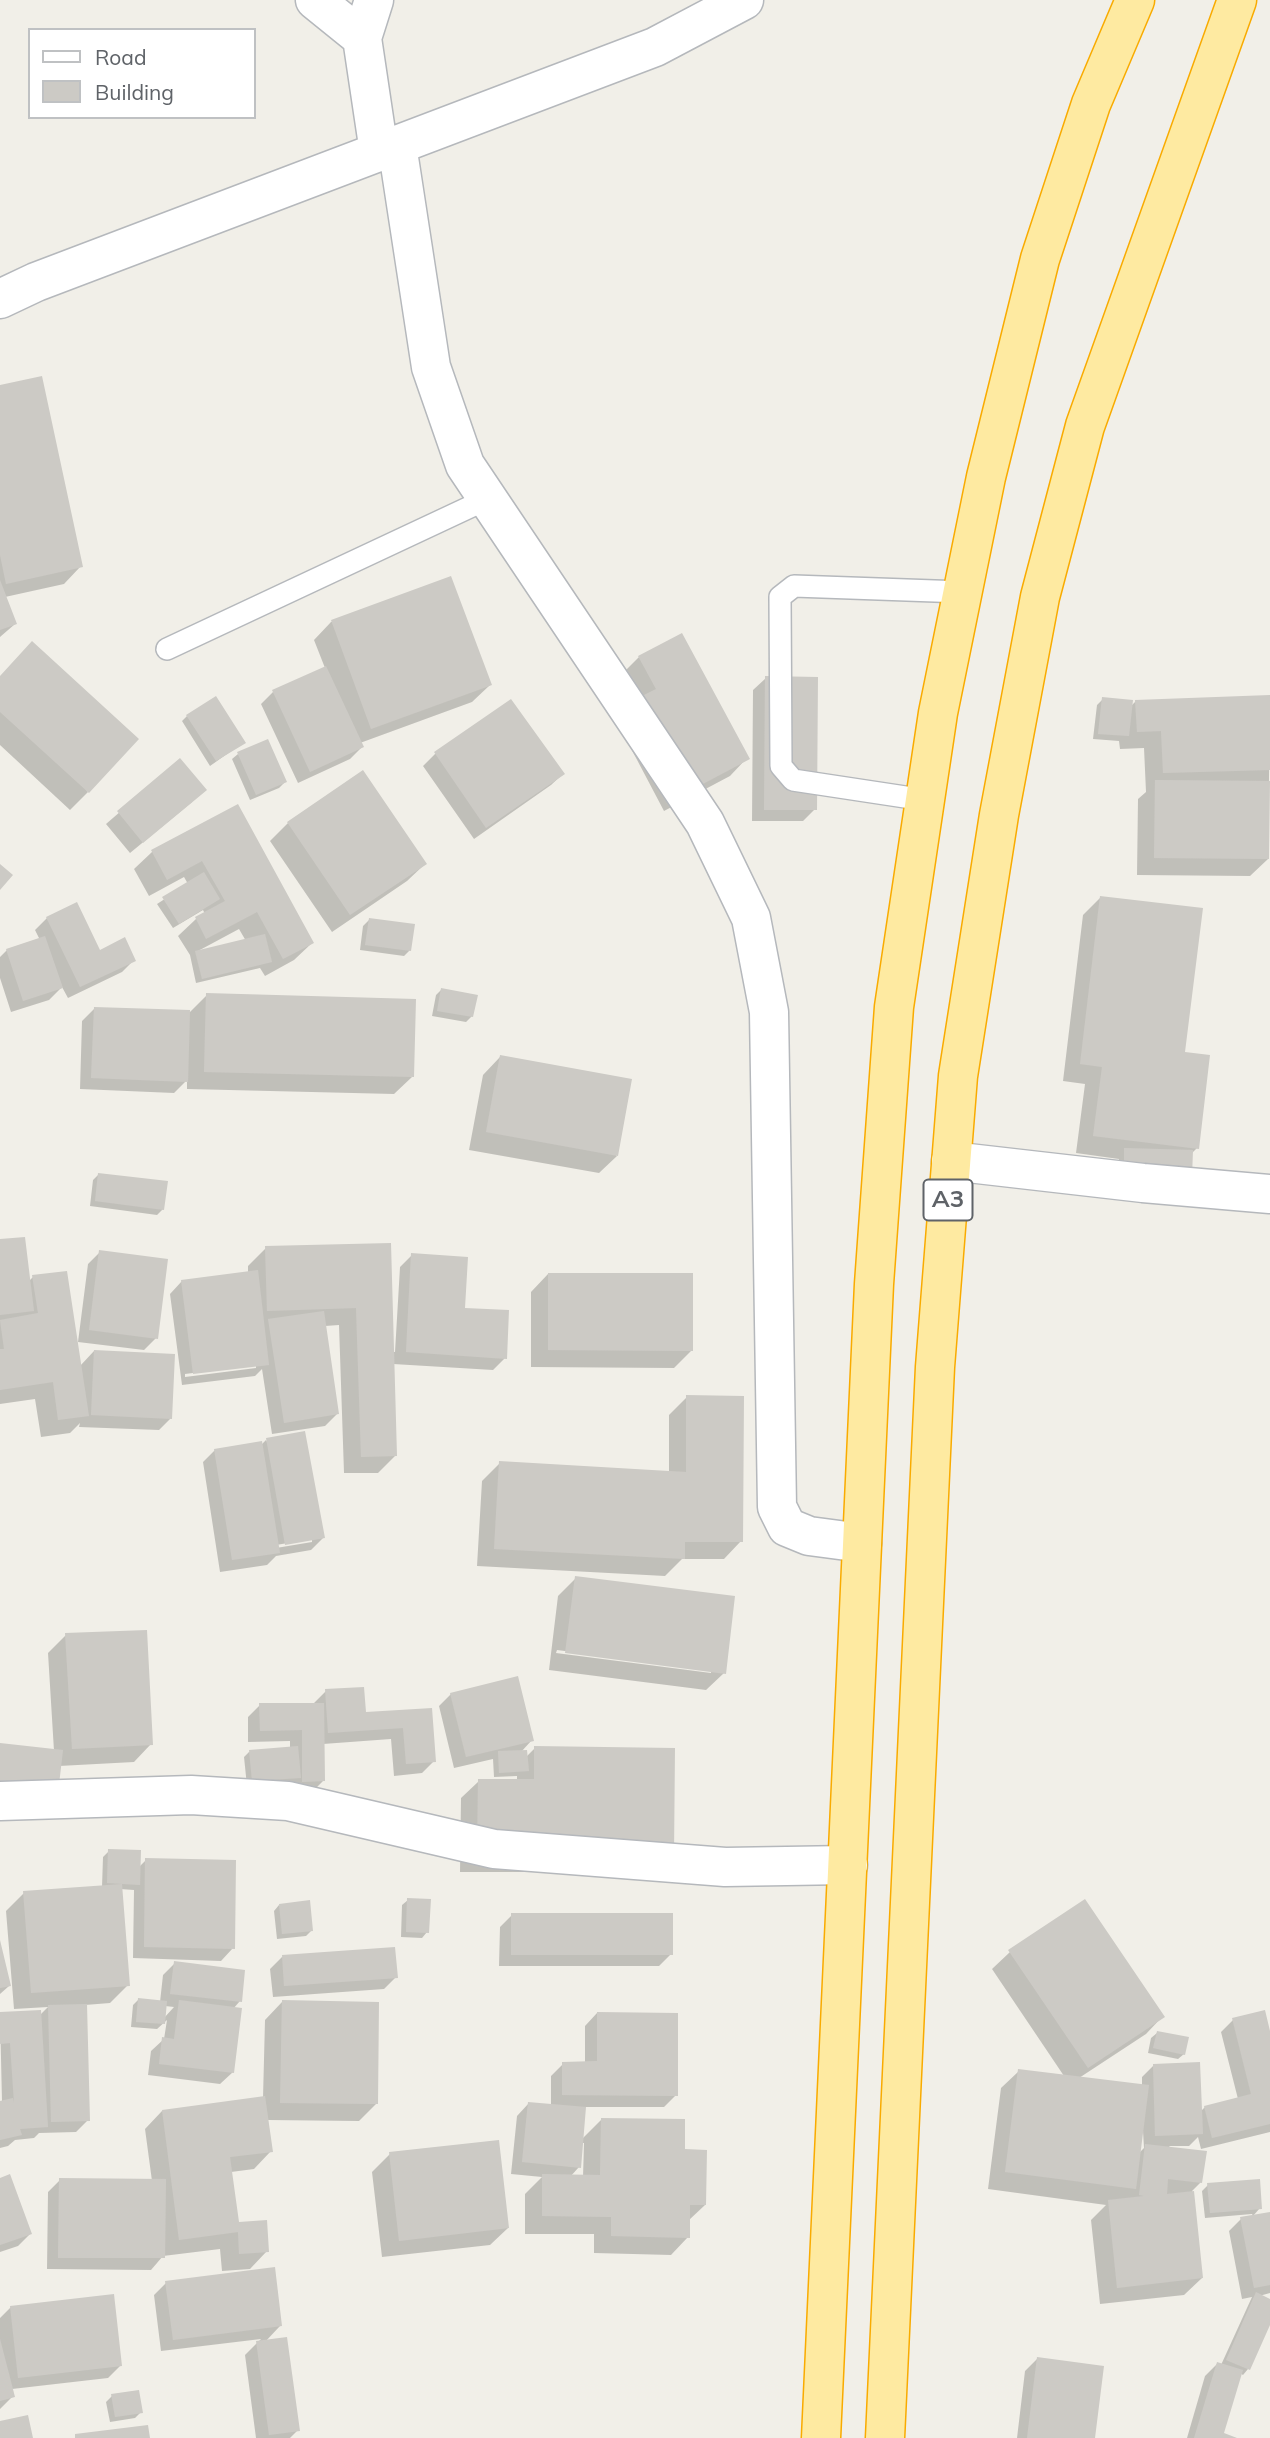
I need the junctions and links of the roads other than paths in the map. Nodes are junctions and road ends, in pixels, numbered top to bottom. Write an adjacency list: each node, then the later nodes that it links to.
1 (315, 0): 6 (street)
2 (374, 0): 6 (street)
3 (744, 0): 7 (street)
4 (1135, 0): 10 (highway)
5 (1237, 0): 13 (highway, A3)
6 (362, 38): 7 (street)
7 (388, 148): 8 (street); 9 (street)
8 (0, 299)
9 (487, 499): 11 (lane); 15 (street)
10 (963, 592): 12 (highway); 12 (lane)
11 (167, 649)
12 (925, 800): 15 (highway)
13 (951, 1161): 14 (street); 19 (highway, A3)
14 (1270, 1194)
15 (862, 1543): 17 (highway)
16 (0, 1801): 17 (street)
17 (848, 1866): 18 (highway)
18 (821, 2438)
19 (885, 2438)

